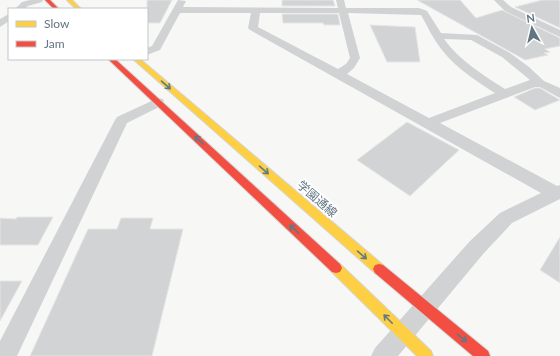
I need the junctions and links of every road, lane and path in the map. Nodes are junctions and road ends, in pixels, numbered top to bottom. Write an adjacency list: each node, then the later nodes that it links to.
1 (39, 0): 7 (street)
2 (47, 0): 8 (street)
3 (69, 0): 9 (street)
4 (183, 0): 10 (street)
5 (498, 0): 14 (street)
6 (341, 5): 11 (street); 15 (street); 19 (street)
7 (20, 8)
8 (56, 8)
9 (78, 8)
10 (178, 10): 11 (street); 16 (street)
11 (256, 10): 19 (street)
12 (8, 18): 13 (street)
13 (0, 24)
14 (560, 34)
15 (438, 36): 20 (street); 21 (street)
16 (148, 52)
17 (112, 60): 23 (street)
18 (137, 60): 26 (street, 学園通線, one-way to 26)
19 (338, 74): 24 (street)
20 (539, 82): 21 (street); 22 (street)
21 (503, 93): 24 (street)
22 (560, 94)
23 (158, 102): 27 (street, one-way to 23); 28 (street)
24 (428, 123): 25 (street)
25 (558, 192): 26 (street)
26 (424, 307): 27 (street); 31 (street, 学園通線, one-way to 31)
27 (402, 333): 29 (street); 30 (street)
28 (5, 356)
29 (383, 356)
30 (426, 356)
31 (483, 356)

